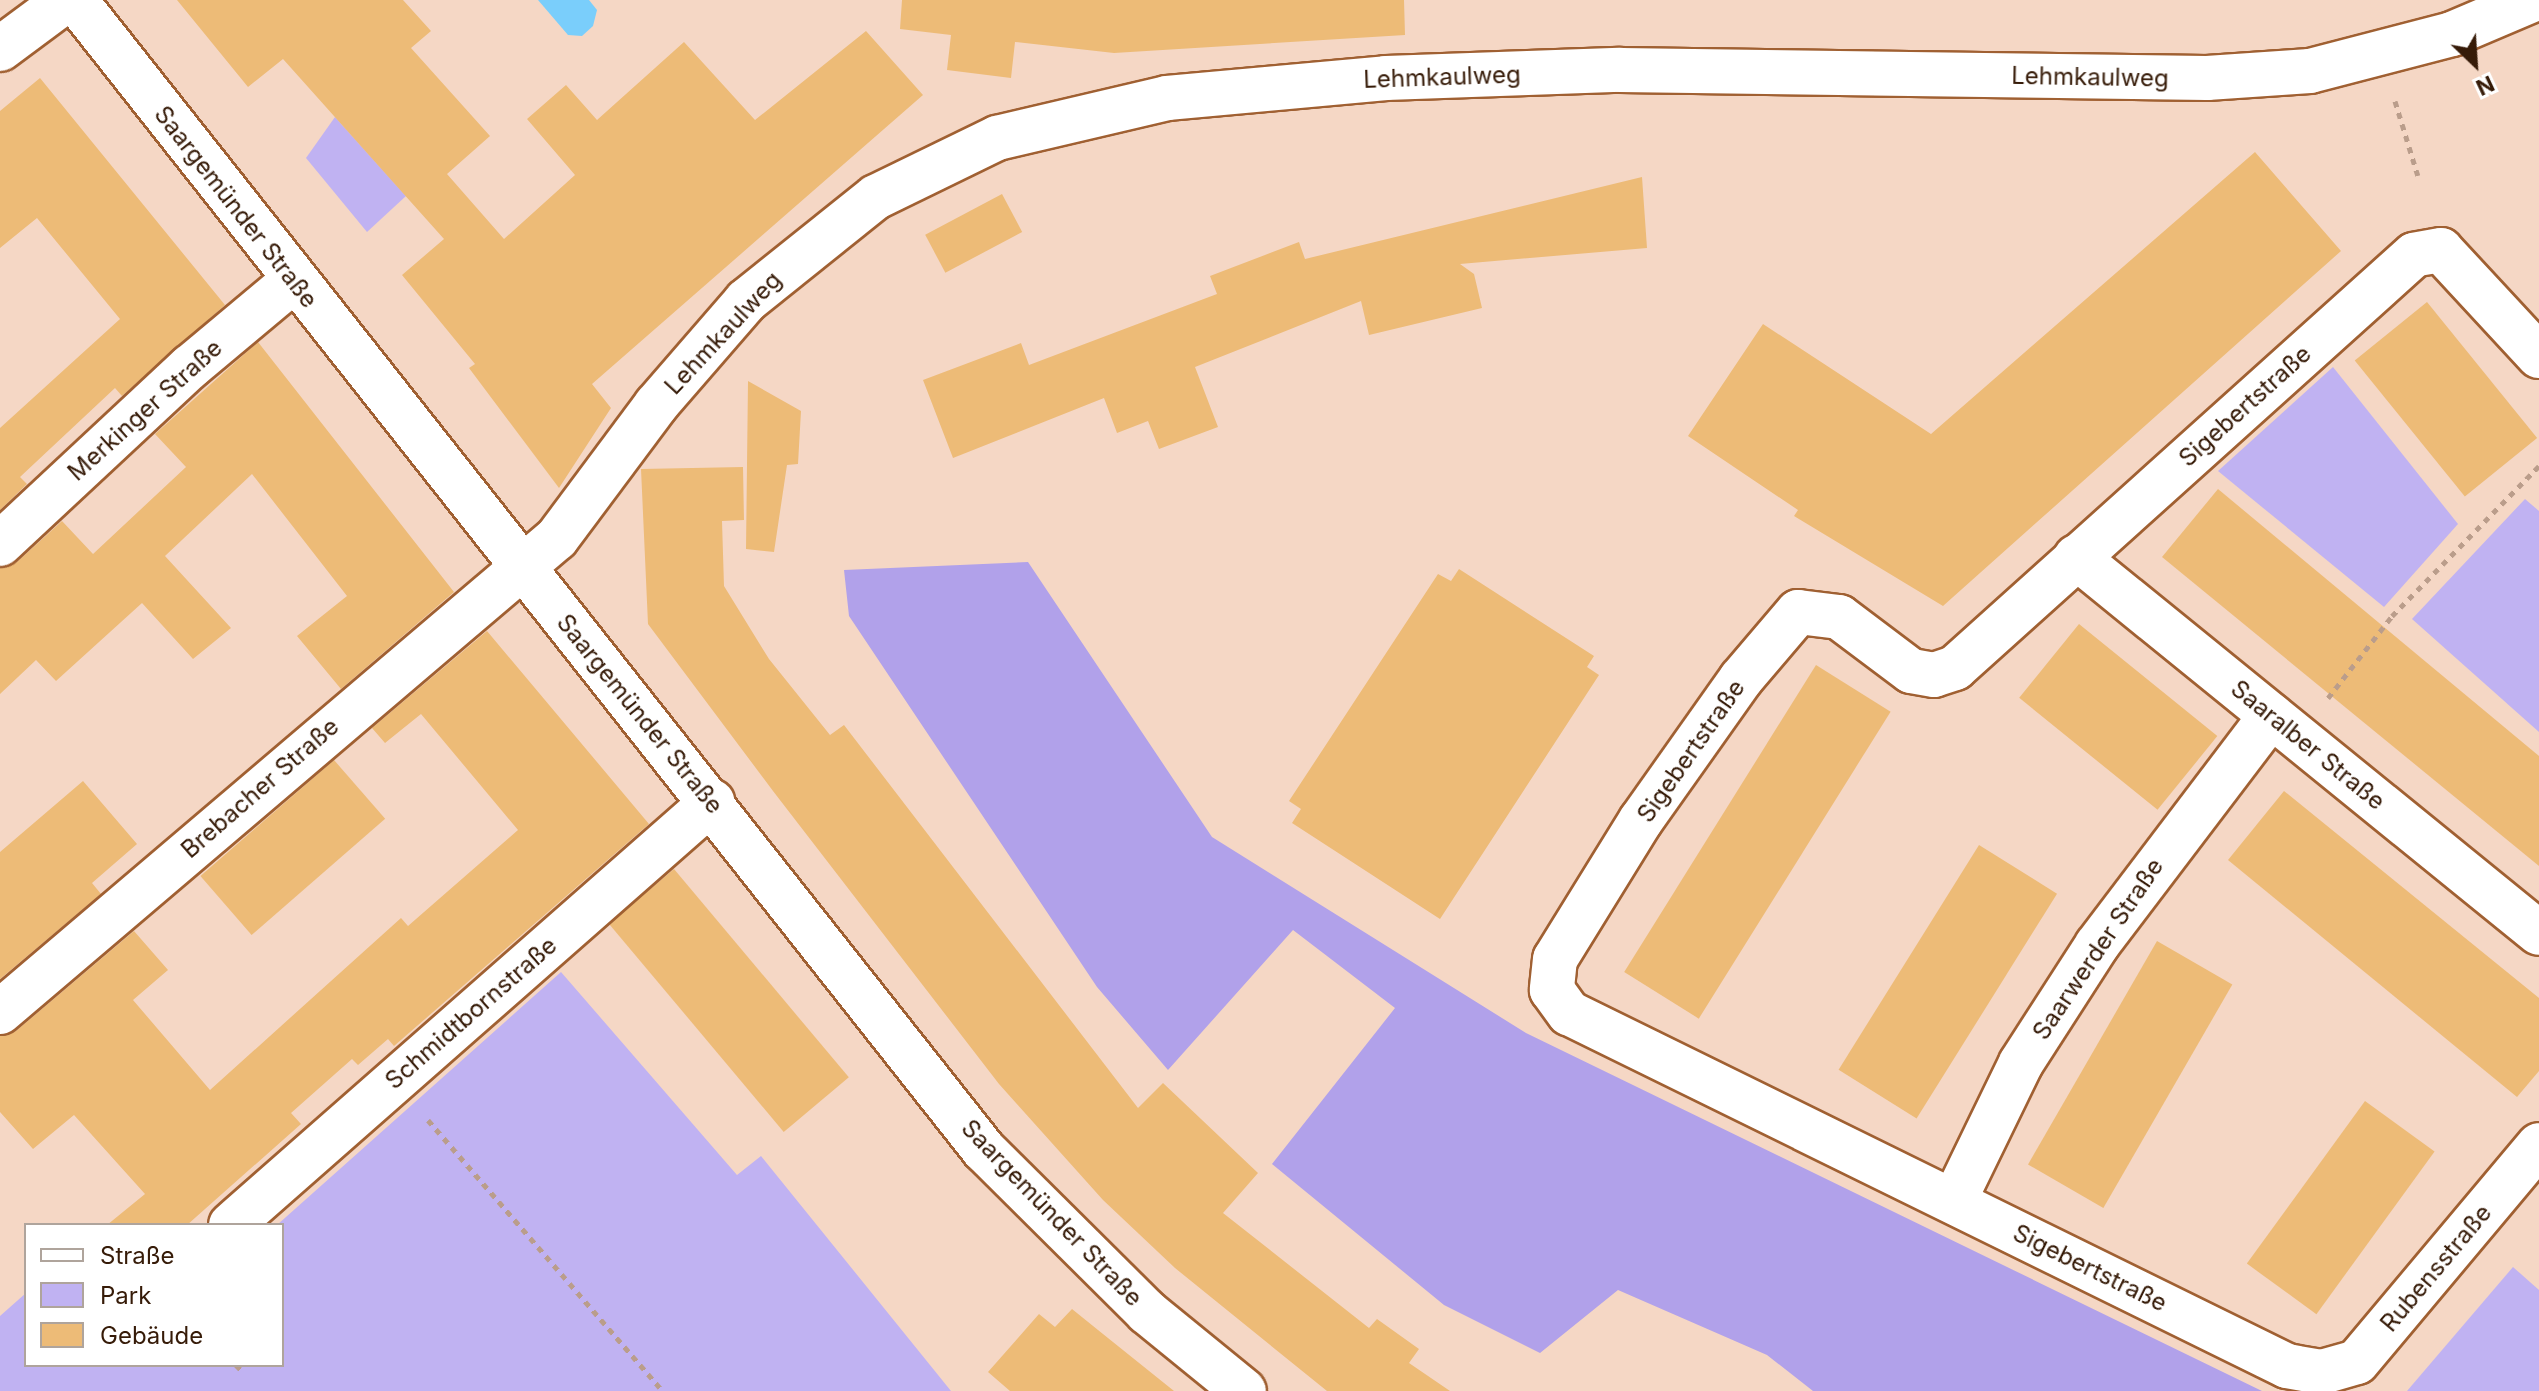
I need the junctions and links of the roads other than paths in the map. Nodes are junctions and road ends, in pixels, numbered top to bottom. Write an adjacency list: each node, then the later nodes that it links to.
1 (66, 0): 4 (street)
2 (75, 0): 5 (street, Saargemünder Straße)
3 (2532, 0): 9 (street, Lehmkaulweg)
4 (0, 49)
5 (294, 280): 7 (street, Merkinger Straße); 9 (street, Saargemünder Straße)
6 (2539, 356): 8 (street, Sigebertstraße)
7 (0, 544)
8 (2076, 557): 10 (street, Saaralber Straße); 15 (street, Sigebertstraße)
9 (521, 566): 11 (street, Saargemünder Straße); 13 (street, Brebacher Straße)
10 (2285, 726): 12 (street, Saaralber Straße); 15 (street, Saarwerder Straße)
11 (712, 802): 16 (street, Schmidtbornstraße); 18 (street, Saargemünder Straße)
12 (2539, 933)
13 (0, 1012)
14 (2539, 1145): 17 (street, Rubensstraße)
15 (1954, 1201): 17 (street, Sigebertstraße)
16 (233, 1223)
17 (2322, 1372)
18 (1244, 1391)

